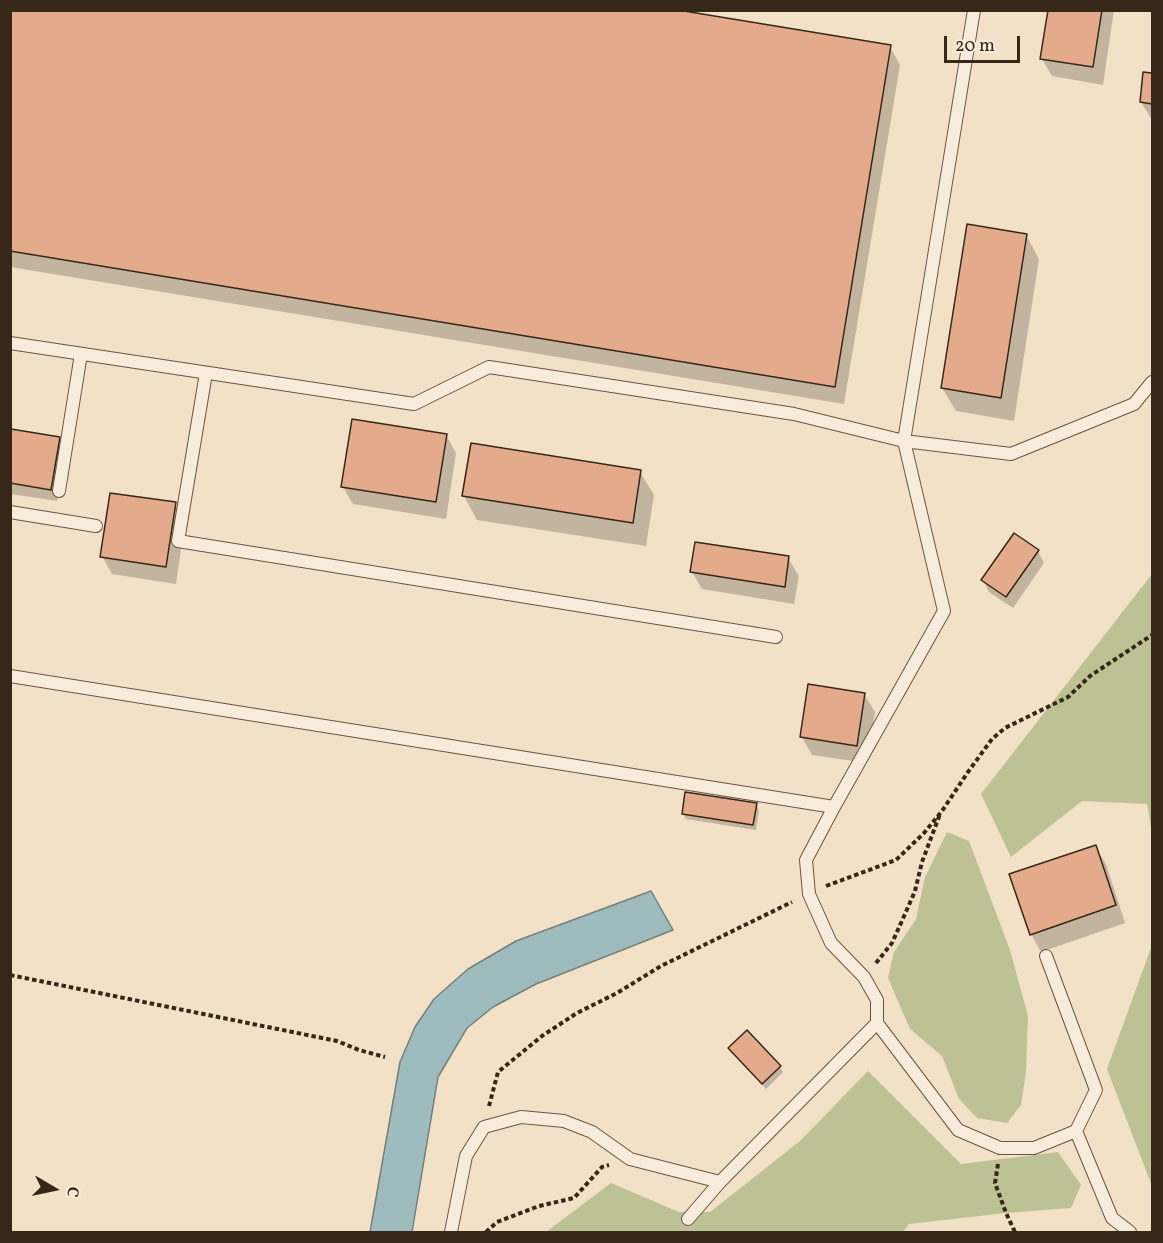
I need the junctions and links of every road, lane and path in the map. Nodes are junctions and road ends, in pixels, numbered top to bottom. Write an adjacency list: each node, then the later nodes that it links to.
1 (974, 10): 6 (lane)
2 (10, 343): 3 (lane)
3 (81, 354): 4 (lane); 7 (lane)
4 (206, 373): 6 (lane); 10 (lane)
5 (1152, 382): 6 (lane)
6 (904, 441): 12 (lane)
7 (59, 491)
8 (10, 512): 9 (lane)
9 (96, 526)
10 (776, 637)
11 (10, 676): 12 (lane)
12 (834, 807): 16 (lane)
13 (942, 811): 16 (path)
14 (1047, 956): 19 (lane)
15 (10, 975): 18 (path)
16 (864, 977): 17 (lane)
17 (877, 1023): 20 (lane); 22 (lane)
18 (385, 1057)
19 (1076, 1131): 20 (lane); 27 (lane)
20 (1000, 1148): 26 (path)
21 (630, 1159): 22 (lane); 24 (lane); 25 (path)
22 (720, 1182): 23 (lane)
23 (688, 1219)
24 (451, 1233)
25 (486, 1233)
26 (1015, 1233)
27 (1130, 1233)

